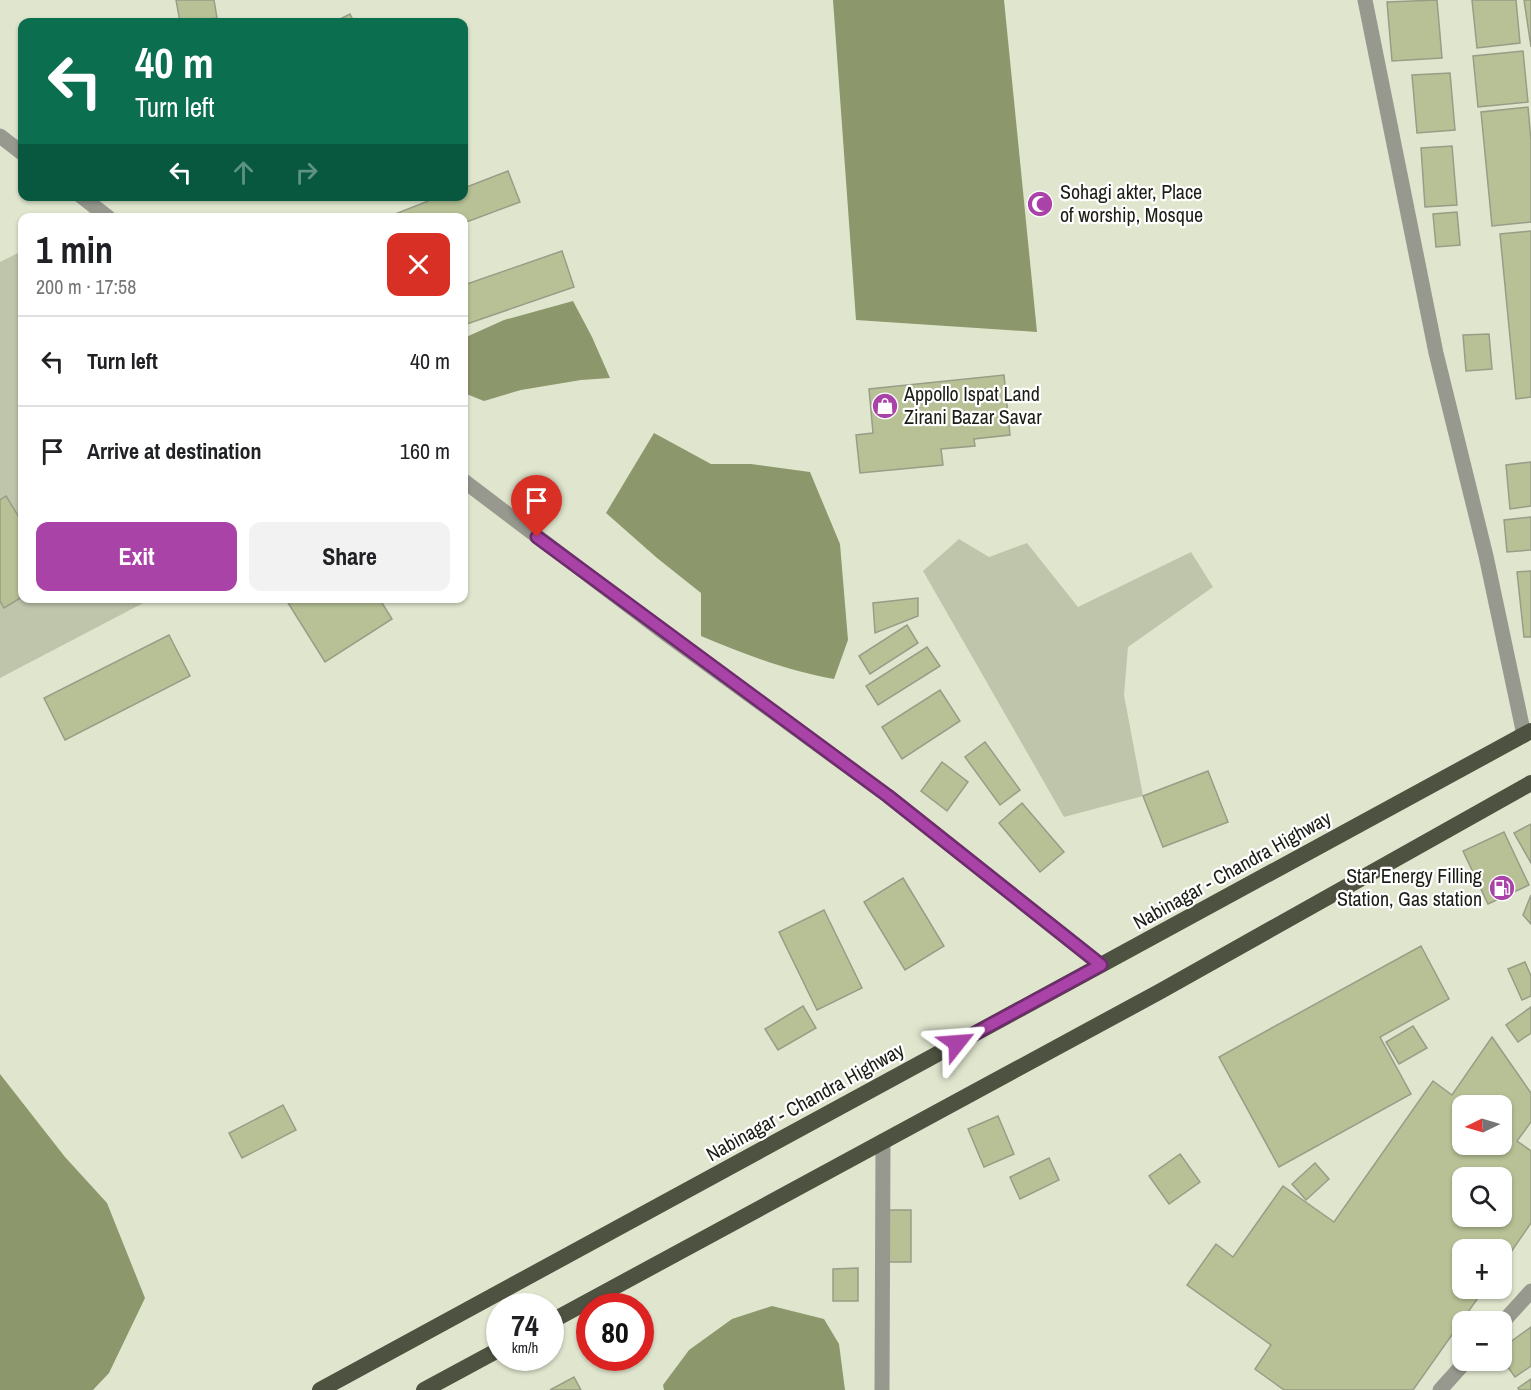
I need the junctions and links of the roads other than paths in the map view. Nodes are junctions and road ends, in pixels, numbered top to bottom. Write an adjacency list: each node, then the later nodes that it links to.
1 (1365, 0): 7 (street)
2 (0, 136): 3 (street)
3 (18, 150)
4 (87, 201): 5 (street)
5 (103, 213)
6 (468, 484): 9 (street)
7 (1527, 733): 9 (highway, Nabinagar - Chandra Highway)
8 (1531, 783): 10 (highway)
9 (1101, 965): 16 (highway, Nabinagar - Chandra Highway)
10 (883, 1141): 13 (highway); 18 (street)
11 (1531, 1291): 12 (street)
12 (1512, 1312)
13 (564, 1314)
14 (486, 1357): 17 (highway)
15 (1457, 1371): 19 (street)
16 (320, 1390)
17 (424, 1390)
18 (882, 1390)
19 (1440, 1390)

